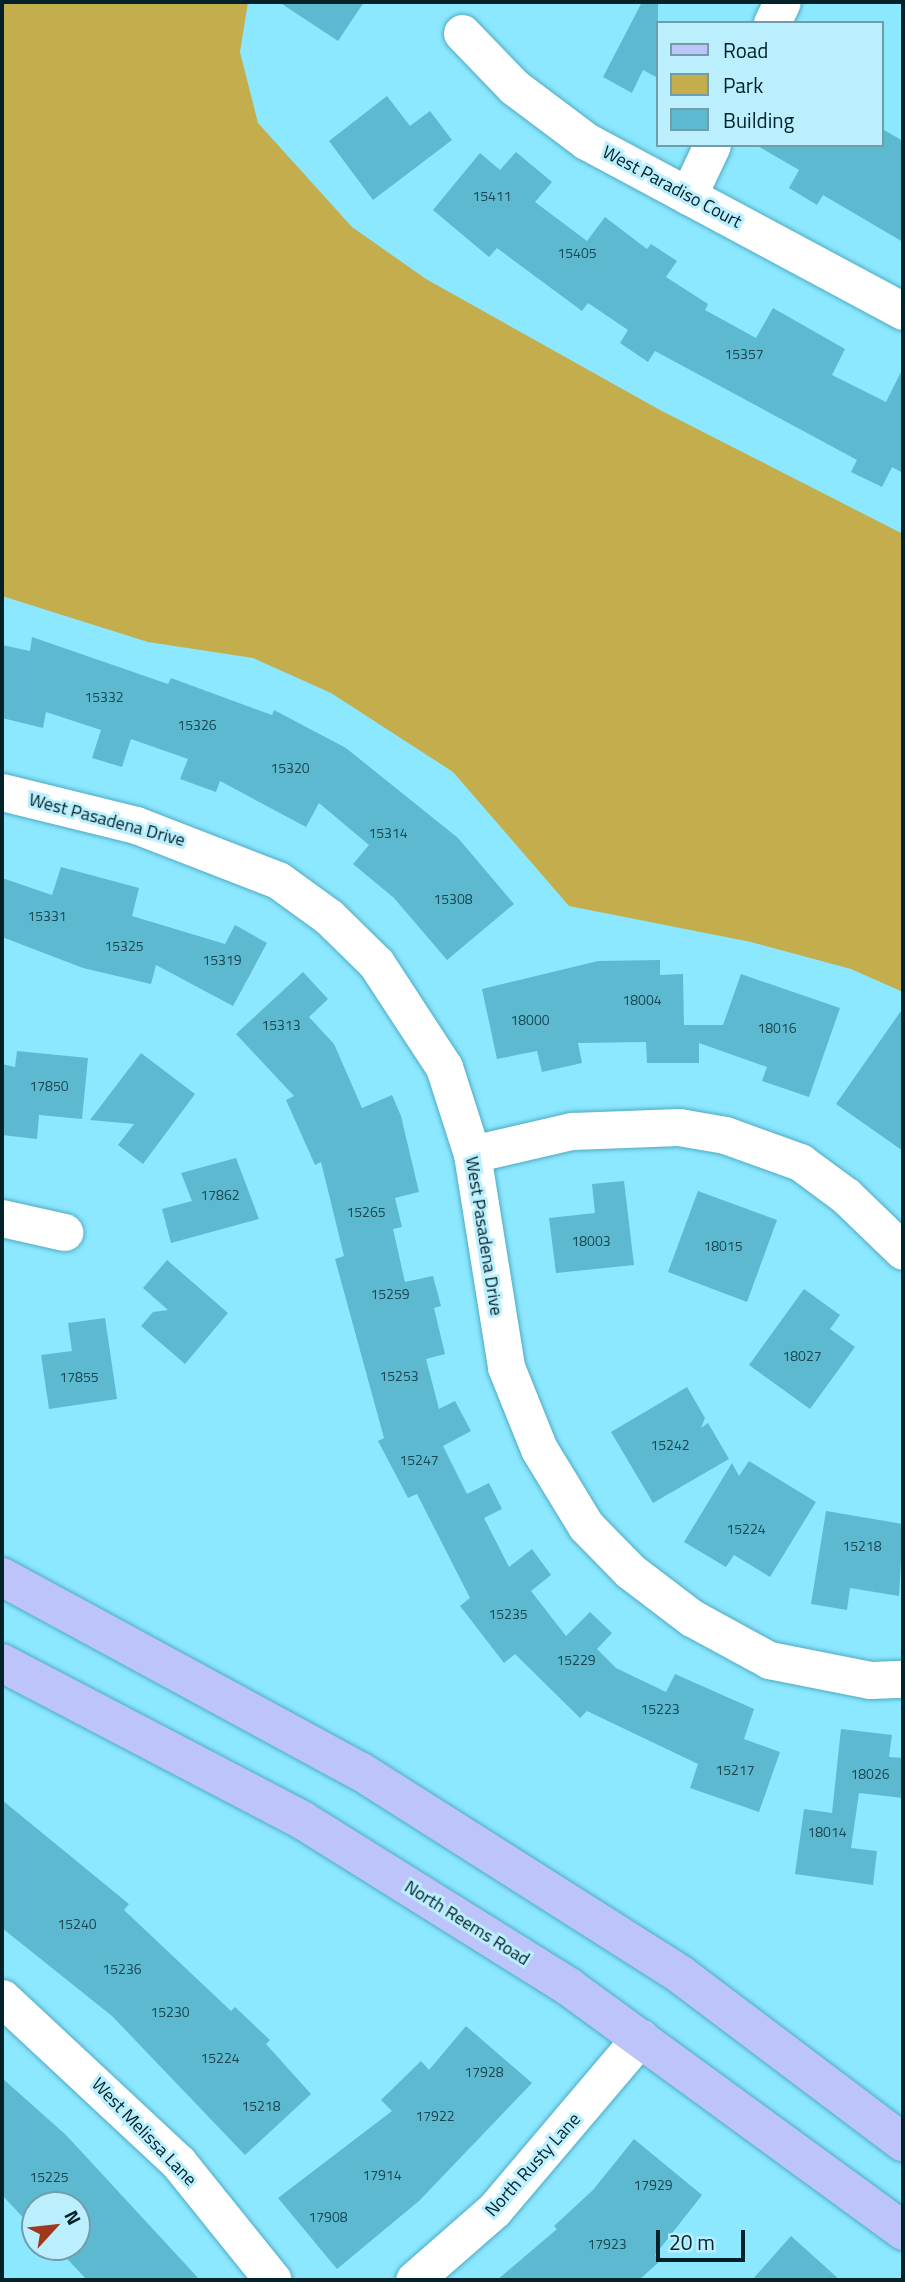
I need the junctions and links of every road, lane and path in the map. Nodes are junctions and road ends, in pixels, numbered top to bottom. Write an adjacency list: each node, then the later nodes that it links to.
1 (782, 2): 2 (street)
2 (773, 21)
3 (462, 33): 5 (street, West Paradiso Court)
4 (711, 147): 5 (street)
5 (688, 196): 6 (street, West Paradiso Court)
6 (903, 311)
7 (2, 792): 8 (street, West Pasadena Drive)
8 (472, 1154): 11 (street); 14 (street, West Pasadena Drive)
9 (2, 1218): 10 (street)
10 (64, 1231)
11 (903, 1251)
12 (2, 1577): 17 (main road)
13 (2, 1663): 16 (main road, North Reems Road)
14 (903, 1679)
15 (2, 1998): 19 (street, West Melissa Lane)
16 (640, 2038): 18 (main road, North Reems Road); 20 (street, North Rusty Lane)
17 (903, 2142)
18 (903, 2231)
19 (273, 2280)
20 (414, 2280)

